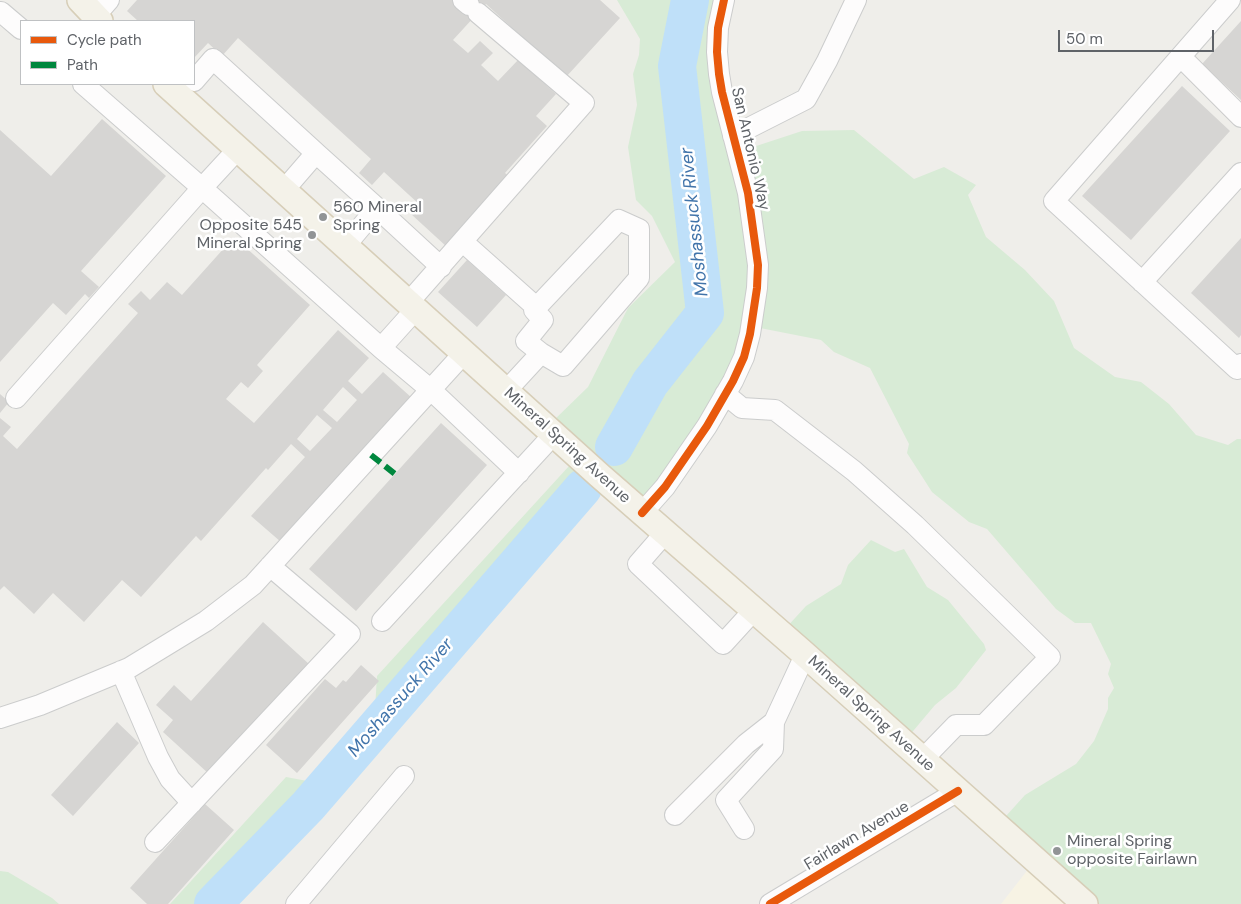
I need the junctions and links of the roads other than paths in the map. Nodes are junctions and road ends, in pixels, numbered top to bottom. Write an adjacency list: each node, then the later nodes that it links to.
1 (724, 0): 12 (street, San Antonio Way)
2 (856, 0): 12 (street)
3 (1230, 0): 7 (street)
4 (470, 6): 19 (street)
5 (5, 8): 6 (street)
6 (20, 28)
7 (1181, 57): 11 (street); 22 (street)
8 (195, 75): 14 (street)
9 (84, 85): 16 (street)
10 (182, 86): 13 (main road, Mineral Spring Avenue)
11 (1241, 117)
12 (734, 136): 31 (street, San Antonio Way)
13 (238, 149): 16 (street); 17 (main road, Mineral Spring Avenue)
14 (316, 153): 17 (street); 18 (street)
15 (1241, 173): 22 (street)
16 (202, 188): 25 (street); 32 (street)
17 (284, 190): 20 (main road, Mineral Spring Avenue)
18 (377, 208): 20 (street); 21 (street)
19 (463, 242): 21 (street); 24 (street)
20 (345, 246): 23 (main road, Mineral Spring Avenue)
21 (441, 266): 23 (street)
22 (1142, 282): 28 (street)
23 (412, 306): 25 (street); 27 (main road, Mineral Spring Avenue)
24 (536, 308): 26 (street); 26 (street)
25 (381, 348): 29 (street)
26 (541, 352): 30 (street)
27 (464, 353): 29 (street); 30 (main road, Mineral Spring Avenue)
28 (1241, 364)
29 (431, 390): 34 (street); 37 (street)
30 (506, 391): 33 (main road, Mineral Spring Avenue)
31 (725, 394): 35 (street, San Antonio Way); 44 (street)
32 (16, 398)
33 (554, 434): 34 (street); 35 (main road, Mineral Spring Avenue)
34 (519, 472): 39 (street)
35 (642, 513): 36 (main road, Mineral Spring Avenue)
36 (665, 533): 38 (main road, Mineral Spring Avenue); 38 (street)
37 (270, 566): 41 (street); 47 (street)
38 (754, 610): 40 (main road, Mineral Spring Avenue)
39 (382, 620)
40 (806, 655): 43 (street); 44 (main road, Mineral Spring Avenue)
41 (121, 671): 42 (street); 47 (street)
42 (0, 718)
43 (774, 722): 48 (street); 49 (street)
44 (922, 760): 46 (main road, Mineral Spring Avenue)
45 (404, 776): 51 (street)
46 (958, 791): 52 (street, Fairlawn Avenue); 53 (main road, Mineral Spring Avenue)
47 (192, 803): 50 (street)
48 (675, 815)
49 (744, 829)
50 (155, 842)
51 (296, 904)
52 (770, 904)
53 (1085, 904)

